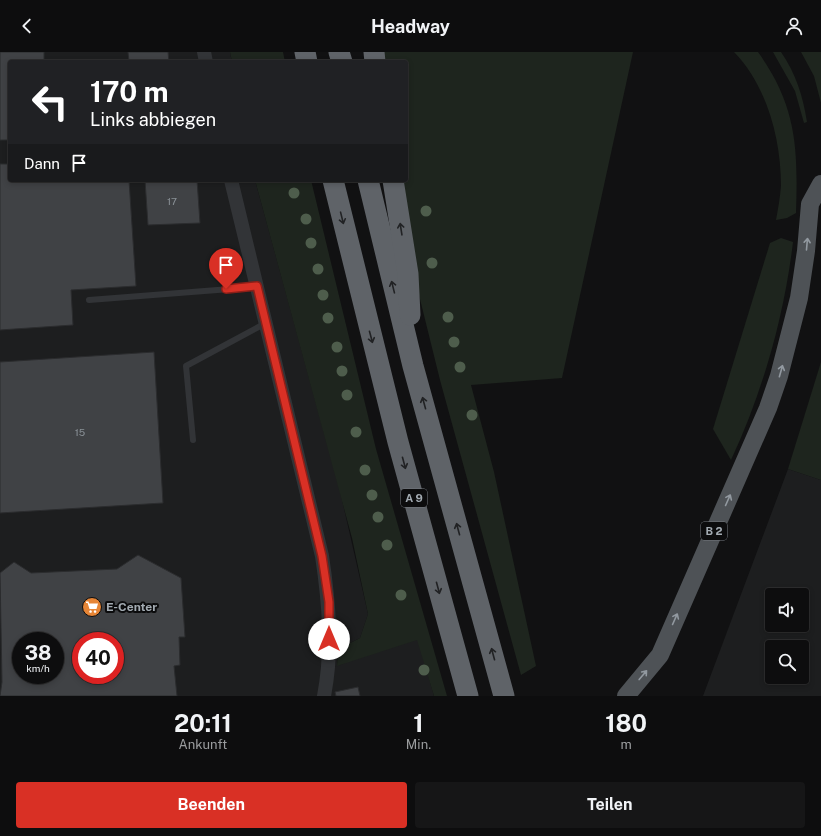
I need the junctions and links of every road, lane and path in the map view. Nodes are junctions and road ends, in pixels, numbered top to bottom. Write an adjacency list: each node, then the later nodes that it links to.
1 (231, 182): 6 (street)
2 (333, 182): 12 (highway, A 9, one-way to 12)
3 (368, 182): 9 (highway, one-way to 3)
4 (393, 182): 9 (highway, one-way to 4)
5 (821, 184): 14 (main road, B 2, one-way to 5)
6 (257, 286): 7 (lane); 8 (street)
7 (89, 300)
8 (266, 323): 10 (lane); 11 (street)
9 (413, 366): 13 (highway, one-way to 9)
10 (193, 440)
11 (324, 696)
12 (468, 696)
13 (504, 696)
14 (626, 696)

